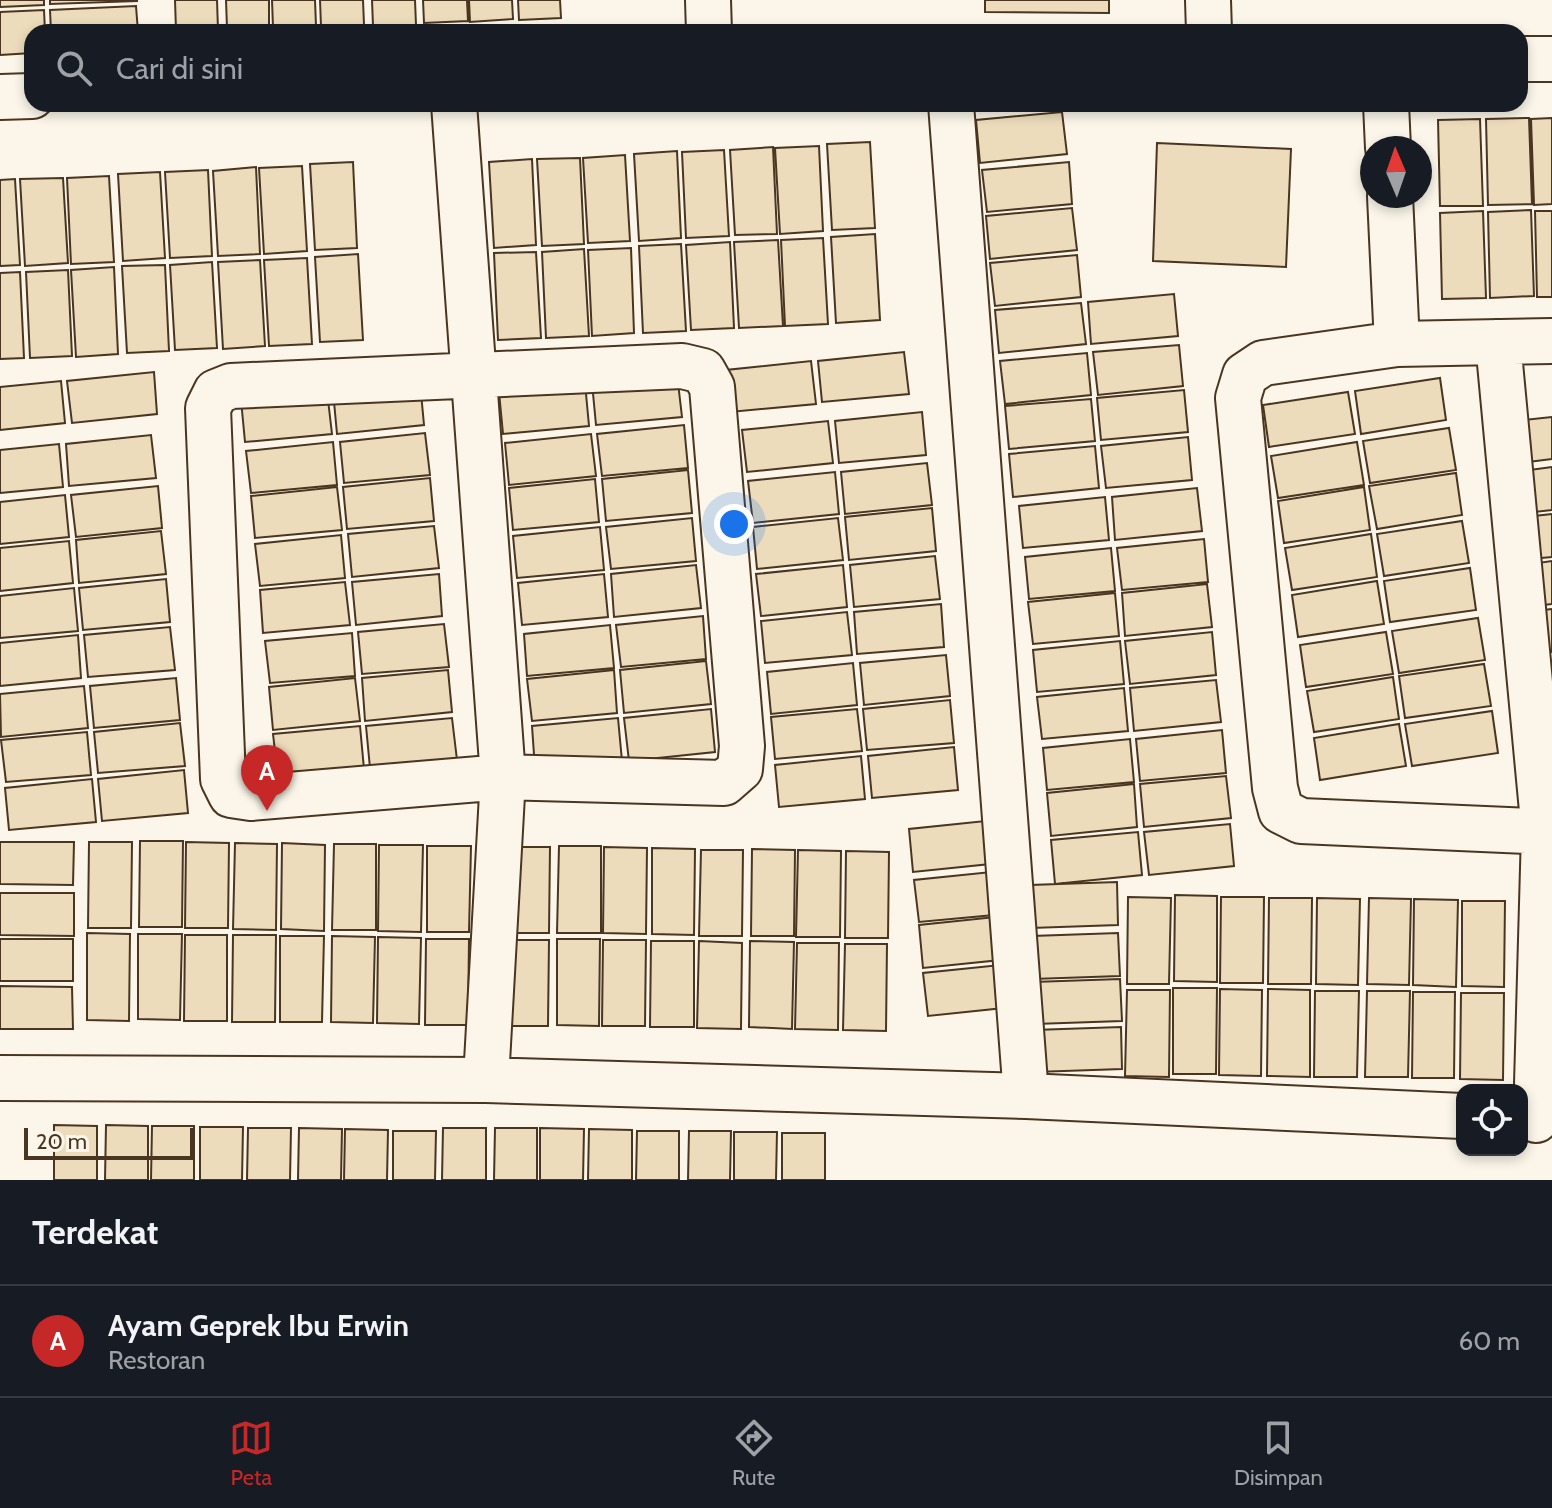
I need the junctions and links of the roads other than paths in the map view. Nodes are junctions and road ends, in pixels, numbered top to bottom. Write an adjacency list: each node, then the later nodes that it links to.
1 (708, 0): 3 (street)
2 (1208, 0): 4 (street)
3 (709, 24)
4 (1209, 24)
5 (1528, 59): 6 (street)
6 (1552, 59)
7 (24, 96): 8 (street)
8 (0, 97)
9 (455, 112): 17 (street)
10 (952, 112): 22 (street)
11 (1386, 112): 12 (street)
12 (1387, 136)
13 (1391, 208): 16 (street)
14 (1552, 341): 15 (street)
15 (1498, 342): 16 (street); 19 (street)
16 (1397, 344): 19 (street)
17 (473, 377): 18 (street); 18 (street); 18 (street)
18 (503, 777): 21 (street)
19 (1548, 832): 24 (street)
20 (0, 1078): 21 (street)
21 (486, 1080): 22 (street)
22 (1026, 1096): 23 (street)
23 (1456, 1116)
24 (1537, 1120)

